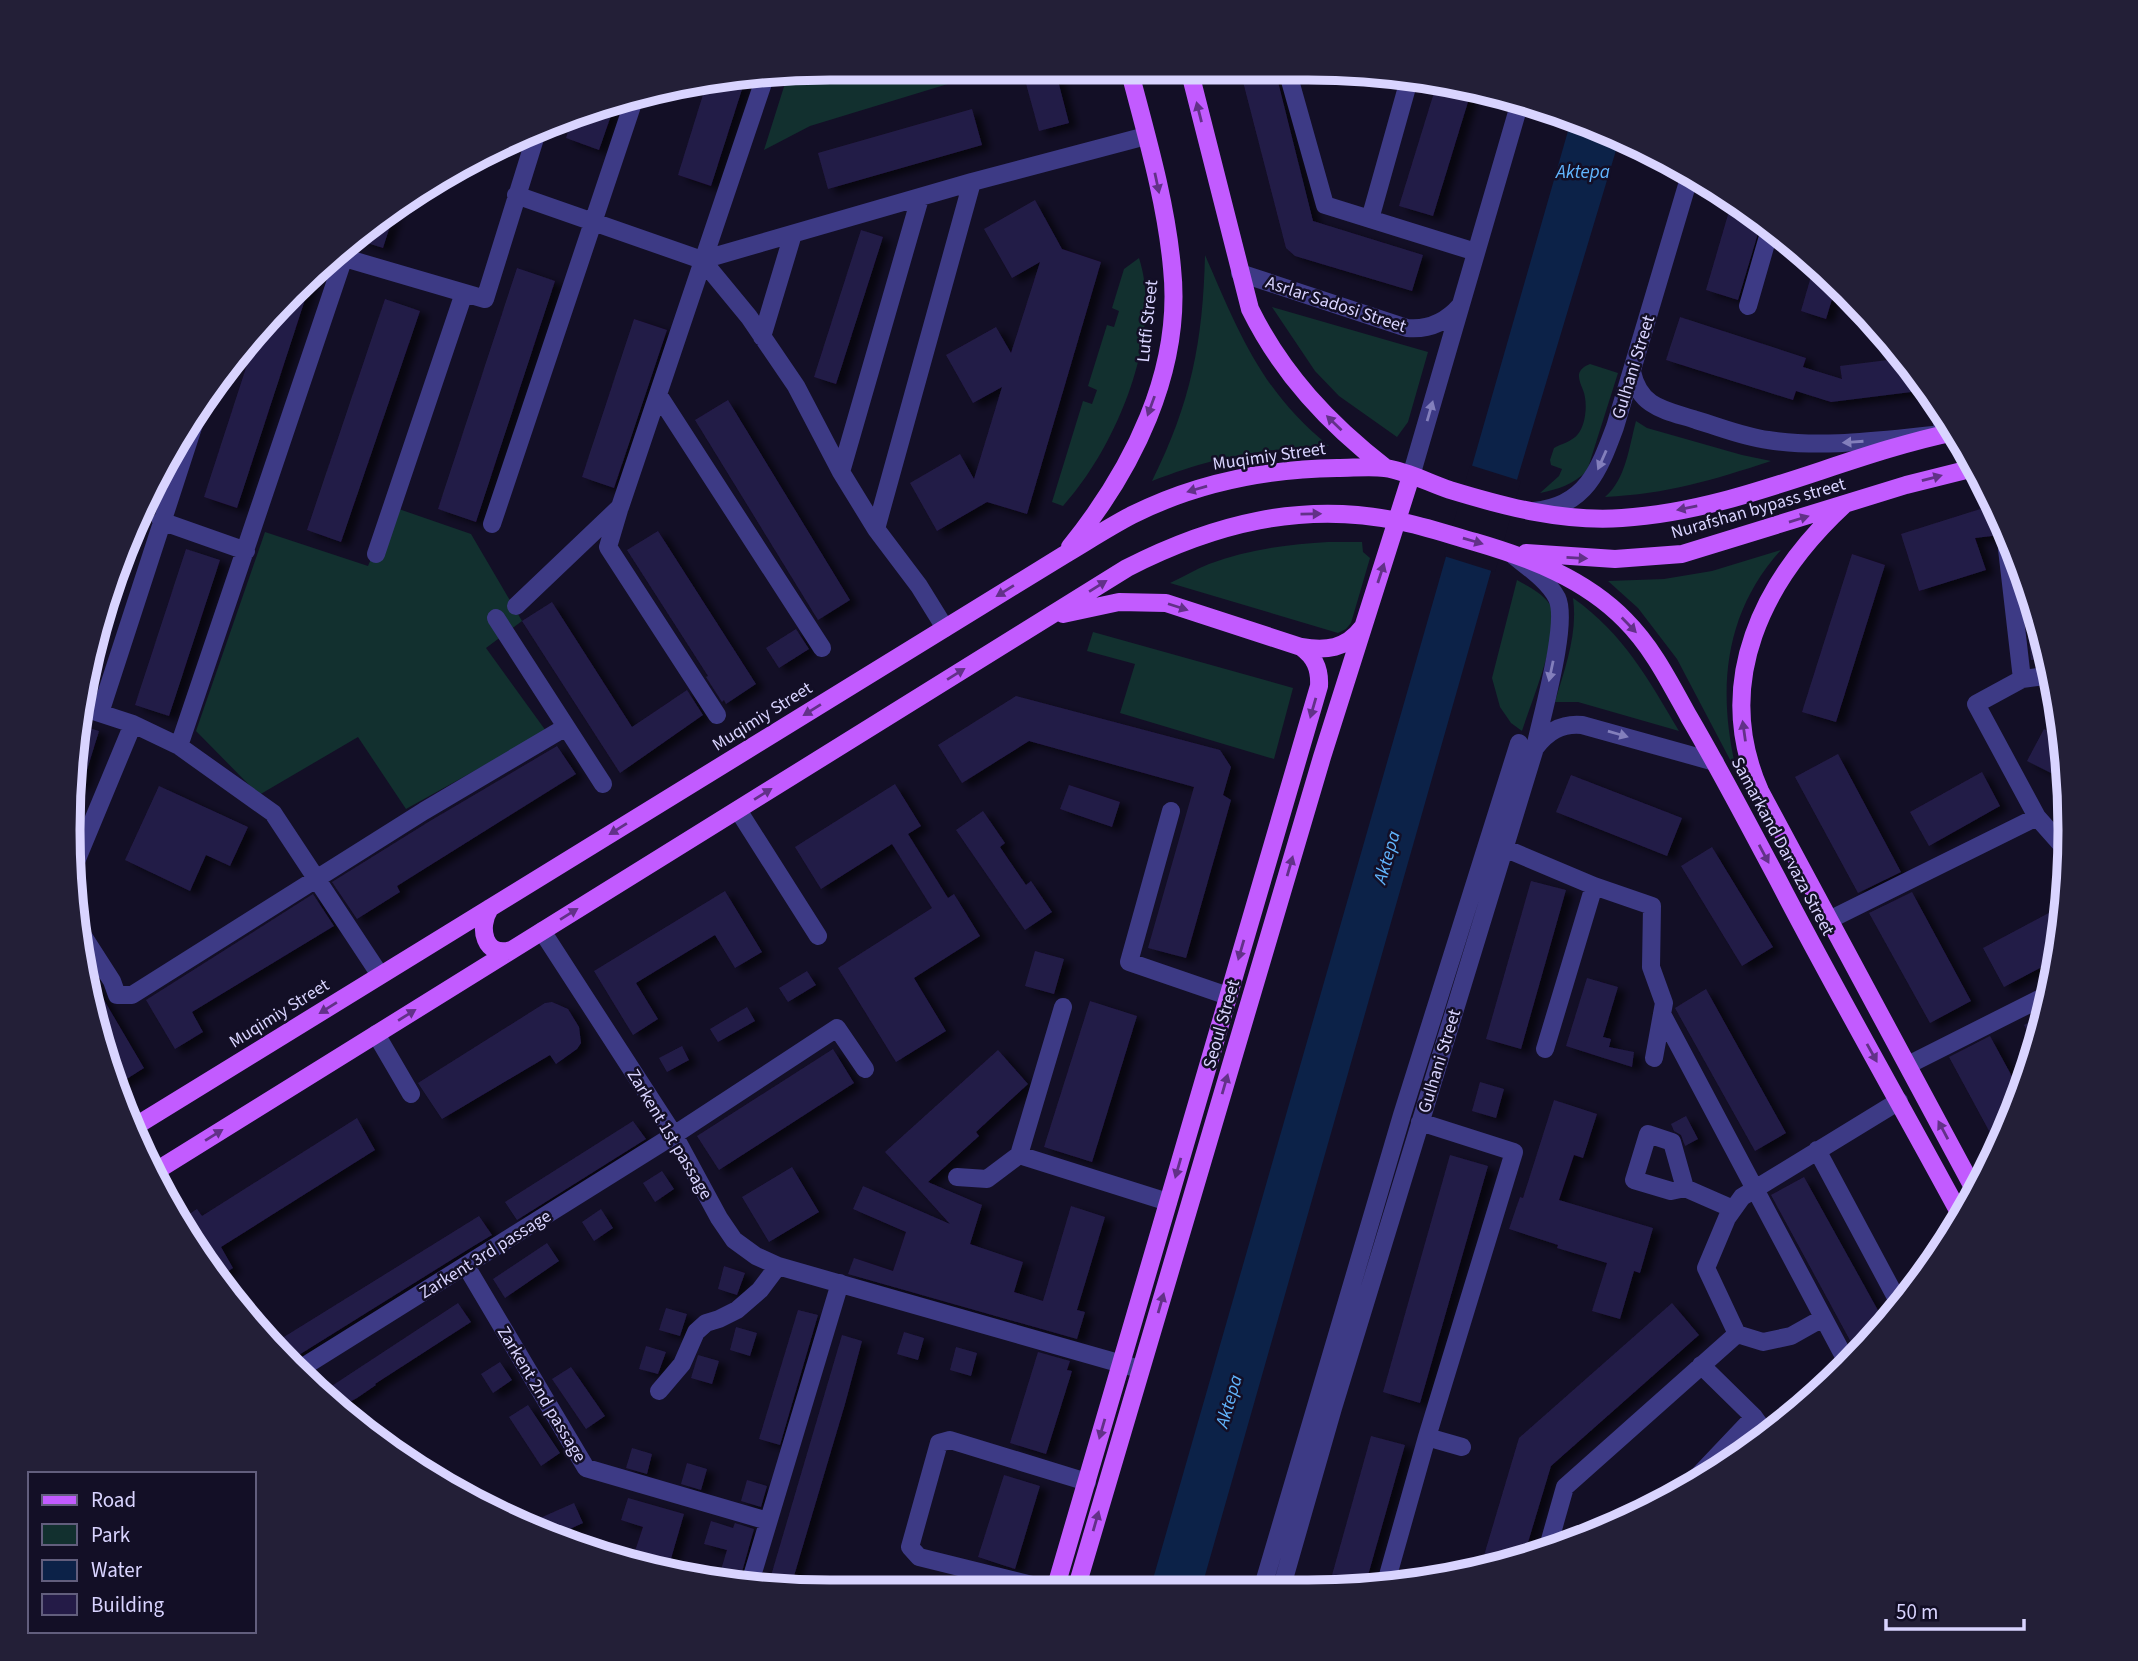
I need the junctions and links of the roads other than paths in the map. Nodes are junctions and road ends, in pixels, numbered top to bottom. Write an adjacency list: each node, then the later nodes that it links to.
1 (1132, 80): 8 (main road, Lutfi Street)
2 (1192, 80): 22 (main road, one-way to 2)
3 (1290, 80): 14 (street)
4 (763, 84): 20 (street)
5 (1407, 87): 14 (street)
6 (632, 107): 15 (street)
7 (1517, 111): 18 (street, Asrlar Sadosi Street)
8 (1146, 136): 10 (street); 49 (main road, Lutfi Street, one-way to 49)
9 (534, 142): 12 (street)
10 (972, 182): 13 (street); 45 (street)
11 (1687, 184): 27 (street, Gulhani Street)
12 (516, 195): 15 (street); 23 (street)
13 (920, 198): 16 (street); 36 (street)
14 (1370, 219): 18 (street)
15 (593, 222): 20 (street); 44 (street)
16 (793, 234): 20 (street); 26 (street)
17 (1768, 238): 25 (street)
18 (1476, 252): 24 (street, Asrlar Sadosi Street)
19 (346, 258): 23 (street)
20 (702, 260): 26 (street); 28 (street)
21 (338, 265): 46 (street)
22 (1240, 273): 24 (street, Asrlar Sadosi Street); 34 (main road, one-way to 22)
23 (464, 293): 48 (street)
24 (1462, 300): 37 (street, Asrlar Sadosi Street, one-way to 24)
25 (1748, 306)
26 (762, 337): 36 (street)
27 (1632, 372): 29 (street); 30 (street, Gulhani Street)
28 (659, 396): 40 (street); 57 (street)
29 (1660, 408): 30 (street); 31 (street, one-way to 29)
30 (1618, 418): 41 (street, Gulhani Street, one-way to 41)
31 (1943, 434)
32 (1944, 435): 41 (main road, Nurafshan bypass street, one-way to 41)
33 (186, 447): 42 (street)
34 (1386, 468): 37 (main road, Muqimiy Street); 49 (main road, Muqimiy Street, one-way to 49)
35 (1965, 470): 39 (main road, Nurafshan bypass street, one-way to 35)
36 (841, 472): 45 (street)
37 (1411, 476): 38 (main road, Muqimiy Street); 43 (main road, Seoul Street)
38 (1450, 490): 41 (main road, Nurafshan bypass street)
39 (1844, 505): 47 (main road, Nurafshan bypass street, one-way to 39); 77 (main road, Samarkand Darvaza Street, one-way to 39)
40 (620, 507): 51 (street); 61 (street)
41 (1521, 511)
42 (161, 520): 46 (street); 60 (street)
43 (1397, 521): 47 (main road, one-way to 47); 53 (main road, one-way to 43); 54 (main road, Seoul Street, one-way to 43)
44 (492, 524)
45 (876, 529): 55 (street)
46 (246, 551): 65 (street)
47 (1509, 552): 64 (street, Gulhani Street, one-way to 64); 66 (main road, Samarkand Darvaza Street, one-way to 66)
48 (376, 554)
49 (1064, 555): 55 (main road, Muqimiy Street, one-way to 55)
50 (2009, 566): 59 (street)
51 (516, 606)
52 (496, 618): 63 (street)
53 (1040, 622): 56 (main road, one-way to 56); 68 (main road, one-way to 53)
54 (1364, 625): 56 (main road); 117 (main road, Seoul Street, one-way to 54)
55 (945, 628): 76 (main road, Muqimiy Street, one-way to 76)
56 (1301, 647): 83 (main road, one-way to 83)
57 (822, 648)
58 (2041, 677): 59 (street)
59 (2022, 679): 70 (street)
60 (92, 711): 62 (street)
61 (717, 715)
62 (133, 724): 65 (street); 73 (street)
63 (566, 727): 67 (street); 74 (street)
64 (1527, 745): 66 (street, one-way to 66); 72 (street, Gulhani Street); 132 (street, Gulhani Street)
65 (179, 746): 74 (street)
66 (1715, 762): 93 (main road, Samarkand Darvaza Street, one-way to 93)
67 (603, 784)
68 (738, 810): 78 (main road, one-way to 68); 79 (street)
69 (1171, 811): 83 (street)
70 (2037, 817): 71 (street); 77 (street)
71 (2058, 840)
72 (1504, 848): 75 (street); 94 (street, Gulhani Street)
73 (81, 851)
74 (315, 878): 80 (street); 82 (street)
75 (1594, 886): 86 (street); 88 (street)
76 (490, 908): 81 (main road); 82 (main road, Muqimiy Street)
77 (1829, 920): 90 (main road, Samarkand Darvaza Street)
78 (542, 931): 81 (main road); 96 (street, Zarkent 1st passage)
79 (818, 936)
80 (90, 947)
81 (512, 950): 87 (main road, one-way to 81)
82 (380, 975): 95 (main road, Muqimiy Street, one-way to 95)
83 (1228, 996): 104 (main road, one-way to 104)
84 (2038, 1000): 90 (street)
85 (1063, 1007): 98 (street)
86 (1662, 1014): 89 (street); 103 (street)
87 (376, 1034): 92 (street); 99 (main road, one-way to 87)
88 (1545, 1049)
89 (1654, 1058)
90 (1908, 1065): 101 (main road, Samarkand Darvaza Street, one-way to 90)
91 (865, 1069): 96 (street, Zarkent 3rd passage)
92 (411, 1094)
93 (1899, 1101): 97 (street); 105 (main road, Samarkand Darvaza Street)
94 (1420, 1122): 121 (street); 133 (street, Gulhani Street)
95 (140, 1123)
96 (674, 1135): 107 (street, Zarkent 3rd passage); 108 (street, Zarkent 1st passage)
97 (1817, 1150): 103 (street); 110 (street)
98 (1019, 1155): 100 (street); 104 (street)
99 (161, 1168)
100 (957, 1177)
101 (1970, 1181)
102 (1685, 1188): 106 (street)
103 (1754, 1190): 106 (street); 111 (street)
104 (1168, 1202): 114 (main road)
105 (1956, 1207)
106 (1733, 1209): 112 (street)
107 (466, 1266): 116 (street, Zarkent 3rd passage); 125 (street, Zarkent 2nd passage)
108 (778, 1266): 109 (street, Zarkent 1st passage); 118 (street)
109 (840, 1283): 114 (street, Zarkent 1st passage); 125 (street)
110 (1895, 1296)
111 (1823, 1318): 112 (street); 113 (street)
112 (1737, 1334): 115 (street)
113 (1843, 1355)
114 (1121, 1363): 117 (street, Zarkent 1st passage); 124 (main road, one-way to 124)
115 (1701, 1365): 119 (street); 126 (street)
116 (305, 1366)
117 (1141, 1370): 131 (main road, Seoul Street, one-way to 117)
118 (659, 1391)
119 (1754, 1418): 120 (street); 123 (street)
120 (1761, 1428)
121 (1427, 1437): 122 (street); 128 (street)
122 (1462, 1447)
123 (1712, 1461)
124 (1087, 1482): 129 (street); 130 (main road)
125 (768, 1521): 127 (street)
126 (1550, 1541)
127 (752, 1576)
128 (1388, 1576)
129 (1011, 1580)
130 (1058, 1580)
131 (1079, 1580)
132 (1265, 1580)
133 (1284, 1580)

